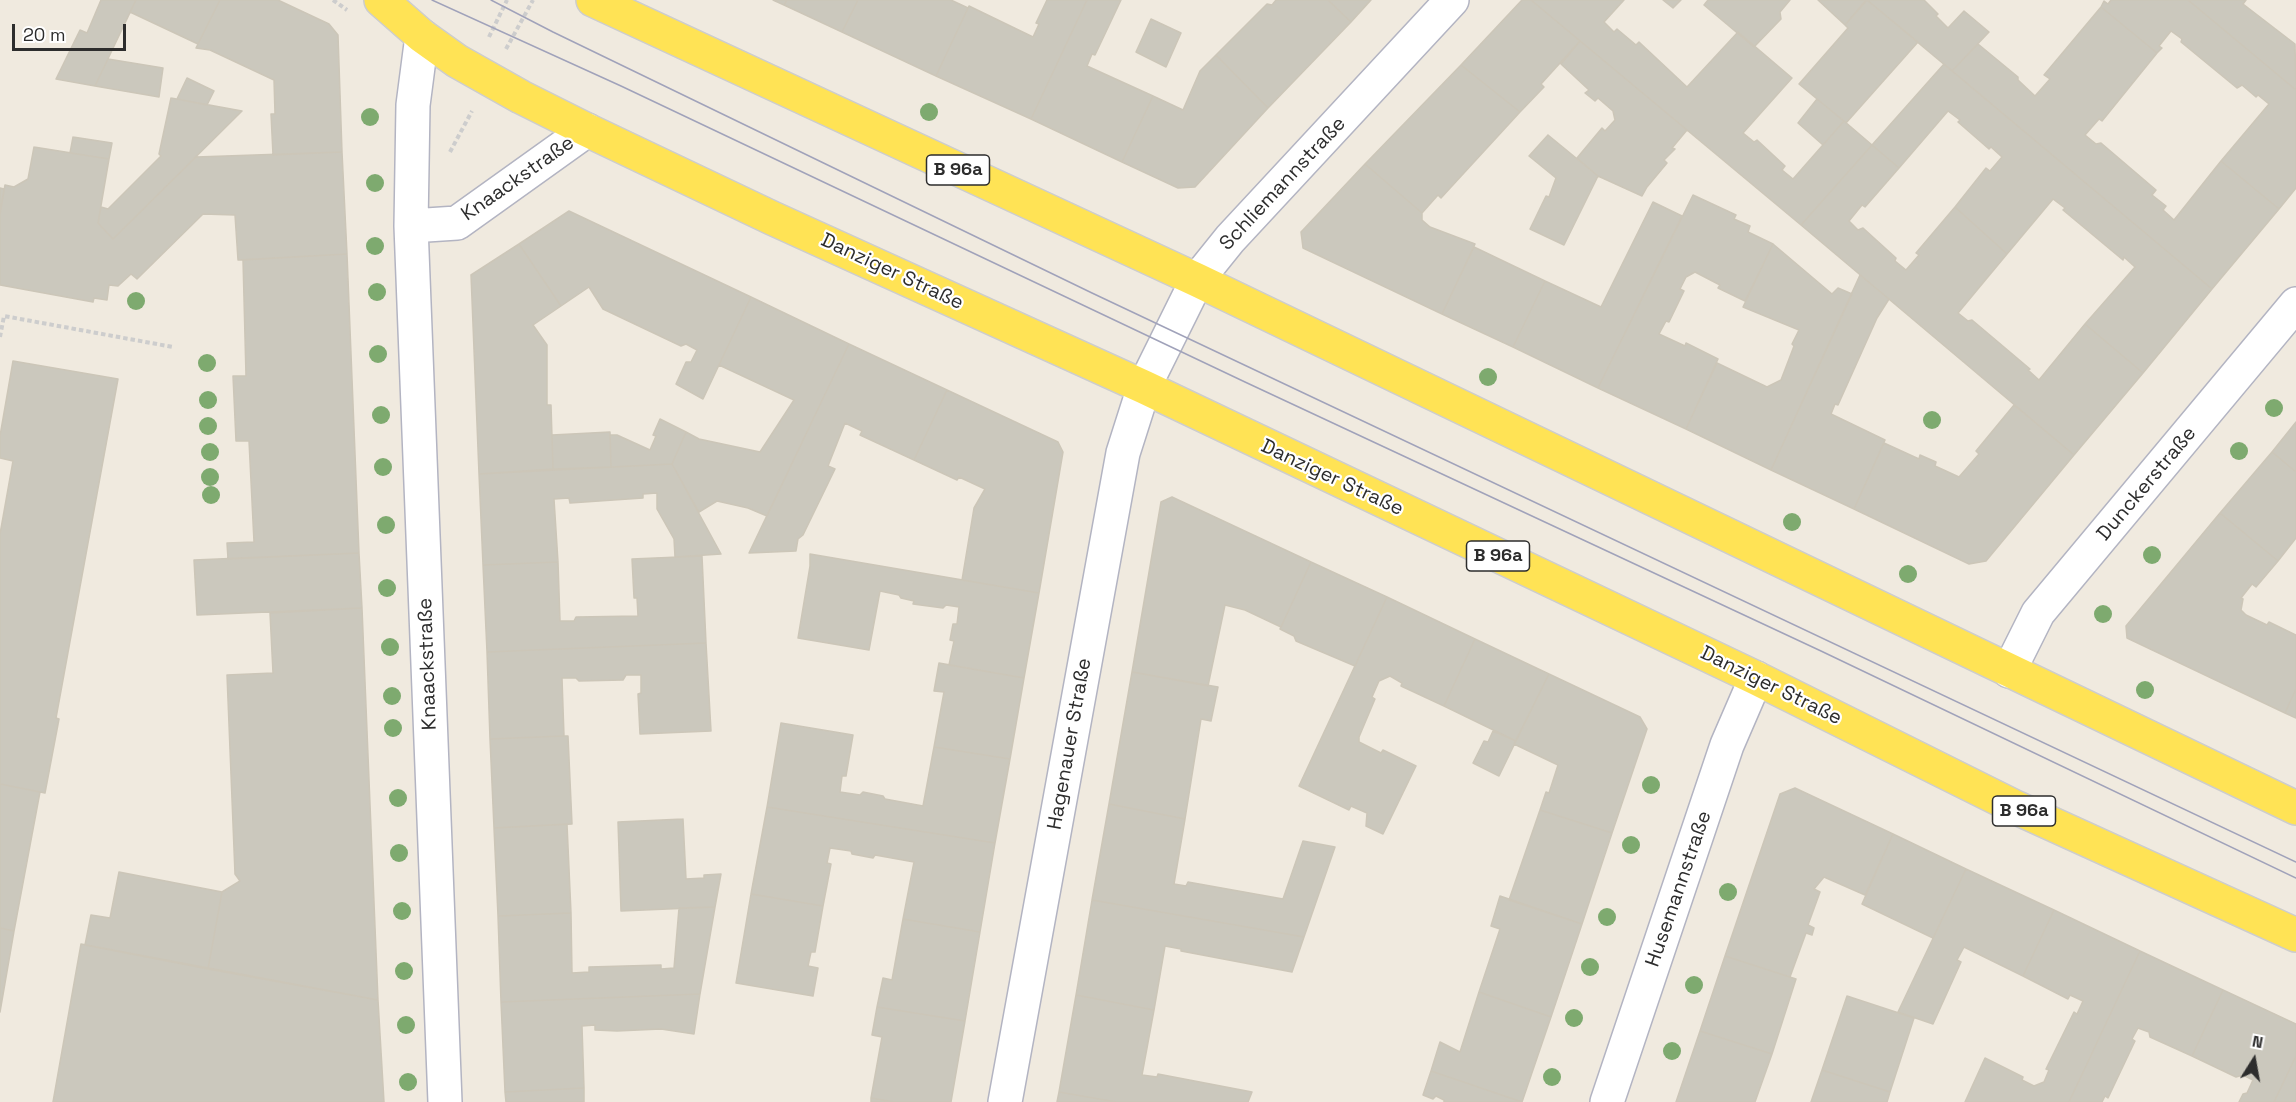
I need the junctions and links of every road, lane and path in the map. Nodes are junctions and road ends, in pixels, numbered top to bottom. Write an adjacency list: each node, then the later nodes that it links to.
1 (381, 0): 4 (main road, Danziger Straße / B 96a)
2 (592, 0): 7 (main road, B 96a)
3 (1452, 0): 7 (street, Schliemannstraße)
4 (422, 36): 5 (main road, Danziger Straße / B 96a); 6 (street, Knaackstraße)
5 (587, 130): 6 (street, Knaackstraße); 11 (main road, Danziger Straße / B 96a)
6 (411, 226): 16 (street, Knaackstraße)
7 (1197, 280): 11 (street, Schliemannstraße); 12 (main road, B 96a)
8 (2296, 304): 12 (street, Dunckerstraße)
9 (0, 337): 10 (path)
10 (173, 347)
11 (1144, 387): 13 (main road, Danziger Straße / B 96a); 17 (street, Hagenauer Straße)
12 (2009, 671): 14 (main road, B 96a)
13 (1756, 678): 15 (main road, Danziger Straße / B 96a); 18 (street, Husemannstraße)
14 (2296, 808)
15 (2296, 935)
16 (445, 1102)
17 (1005, 1102)
18 (1607, 1102)

